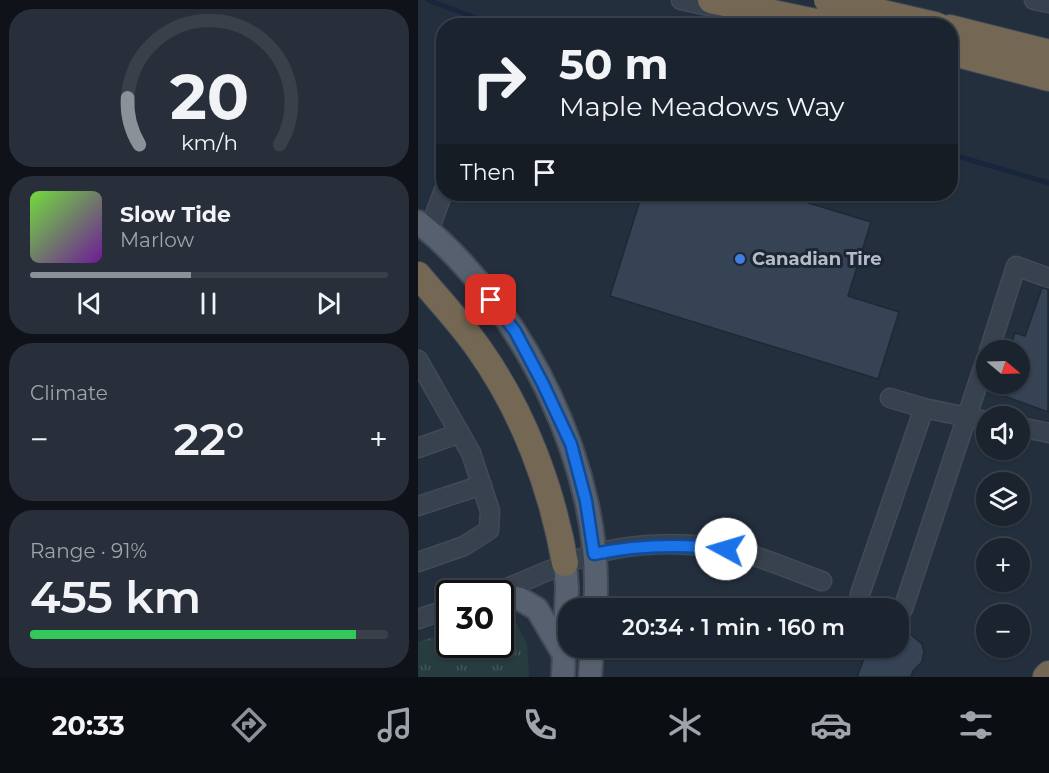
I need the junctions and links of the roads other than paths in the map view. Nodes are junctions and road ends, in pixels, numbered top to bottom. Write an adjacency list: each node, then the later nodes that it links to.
1 (681, 0): 7 (street)
2 (711, 0): 8 (highway, bridge)
3 (827, 0): 10 (highway, bridge)
4 (837, 0): 9 (street)
5 (1034, 0): 6 (street)
6 (1048, 3)
7 (759, 18)
8 (796, 18)
9 (815, 18)
10 (904, 18)
11 (958, 30): 12 (highway)
12 (1048, 52)
13 (958, 54): 14 (highway)
14 (1048, 78)
15 (437, 201): 16 (street)
16 (423, 226): 33 (main road)
17 (418, 275): 35 (highway)
18 (1048, 278): 19 (street)
19 (992, 340)
20 (418, 360): 21 (street)
21 (424, 383): 28 (street)
22 (976, 391): 25 (street)
23 (890, 398): 24 (street)
24 (924, 408): 25 (street); 38 (street)
25 (968, 417): 26 (street); 41 (street)
26 (976, 419)
27 (1030, 429): 29 (street)
28 (460, 433): 30 (street); 31 (street)
29 (1048, 433)
30 (418, 448)
31 (482, 485): 32 (street); 34 (street)
32 (418, 506)
33 (594, 554): 35 (street); 36 (street); 40 (main road)
34 (418, 562)
35 (565, 563): 37 (street); 45 (main road)
36 (822, 581)
37 (514, 584)
38 (860, 594)
39 (514, 598): 45 (main road)
40 (595, 598)
41 (907, 598)
42 (436, 613): 43 (street)
43 (418, 619)
44 (591, 658): 46 (main road)
45 (564, 666)
46 (590, 677)

